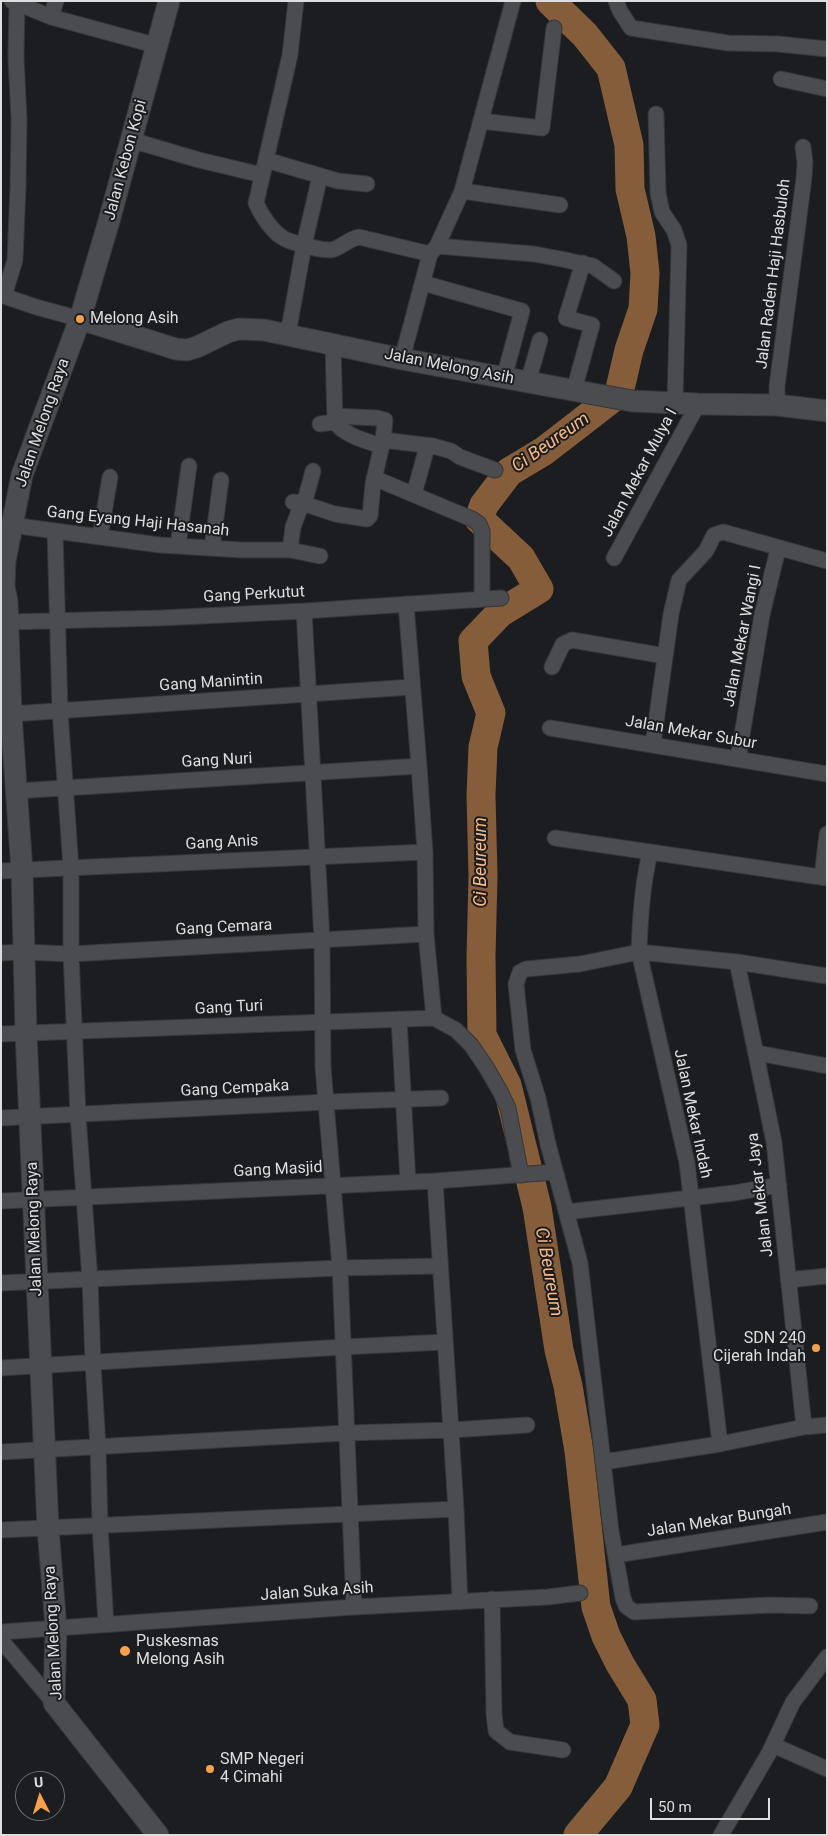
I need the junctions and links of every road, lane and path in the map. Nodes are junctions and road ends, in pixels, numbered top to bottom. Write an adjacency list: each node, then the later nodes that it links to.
1 (56, 1): 7 (street)
2 (169, 1): 9 (main road, Jalan Kebon Kopi)
3 (296, 1): 17 (street)
4 (513, 1): 14 (street)
5 (616, 1): 10 (street)
6 (15, 3): 7 (street); 27 (street)
7 (51, 17): 9 (street)
8 (554, 28): 14 (street)
9 (158, 46): 15 (main road, Jalan Kebon Kopi)
10 (827, 49)
11 (780, 79): 12 (street)
12 (827, 89)
13 (656, 114): 36 (street)
14 (481, 121): 20 (street)
15 (132, 140): 17 (street); 28 (main road, Jalan Kebon Kopi)
16 (803, 147): 38 (street, Jalan Raden Haji Hasbuloh)
17 (264, 167): 18 (street); 22 (street)
18 (320, 176): 19 (street); 22 (street)
19 (367, 184)
20 (462, 191): 21 (street); 23 (street)
21 (560, 205)
22 (304, 245): 23 (street); 29 (street)
23 (434, 250): 24 (street); 26 (street)
24 (583, 263): 25 (street); 35 (street)
25 (614, 281)
26 (423, 283): 32 (street); 33 (street)
27 (3, 295): 28 (street)
28 (80, 319): 29 (main road, Jalan Melong Asih); 52 (main road, Jalan Melong Raya)
29 (288, 334): 31 (main road, Jalan Melong Asih)
30 (540, 340): 34 (street)
31 (333, 345): 32 (main road, Jalan Melong Asih); 40 (street)
32 (402, 359): 33 (main road, Jalan Melong Asih)
33 (504, 378): 34 (main road, Jalan Melong Asih)
34 (528, 382): 35 (main road, Jalan Melong Asih)
35 (574, 390): 36 (main road, Jalan Melong Asih)
36 (675, 403): 37 (main road, Jalan Melong Asih)
37 (698, 404): 38 (main road, Jalan Melong Asih); 60 (street, Jalan Mekar Mulya I)
38 (777, 406): 39 (main road, Jalan Melong Asih)
39 (827, 411)
40 (335, 419): 41 (street); 42 (street); 42 (street)
41 (320, 424)
42 (383, 443): 43 (street); 48 (street)
43 (427, 447): 45 (street); 50 (street)
44 (189, 466): 55 (street)
45 (495, 470)
46 (314, 471): 51 (street)
47 (110, 477): 54 (street)
48 (374, 478): 50 (street); 51 (street)
49 (220, 480): 56 (street)
50 (414, 494): 64 (street)
51 (298, 503): 58 (street)
52 (11, 525): 53 (street, Gang Eyang Haji Hasanah); 62 (main road, Jalan Melong Raya)
53 (55, 532): 54 (street, Gang Eyang Haji Hasanah); 67 (street)
54 (100, 537): 55 (street, Gang Eyang Haji Hasanah)
55 (178, 546): 56 (street, Gang Eyang Haji Hasanah)
56 (212, 548): 58 (street, Gang Eyang Haji Hasanah)
57 (778, 549): 61 (street); 69 (street); 77 (street, Jalan Mekar Wangi I)
58 (290, 550): 59 (street, Gang Eyang Haji Hasanah)
59 (320, 556)
60 (614, 558)
61 (827, 561)
62 (3, 588): 68 (main road, Jalan Melong Raya)
63 (501, 598): 64 (street, Gang Perkutut)
64 (482, 599): 65 (street, Gang Perkutut)
65 (406, 604): 66 (street, Gang Perkutut); 71 (street)
66 (304, 611): 67 (street, Gang Perkutut); 72 (street)
67 (58, 621): 68 (street, Gang Perkutut); 73 (street)
68 (8, 622): 74 (main road, Jalan Melong Raya)
69 (665, 656): 70 (street); 76 (street)
70 (552, 667)
71 (412, 687): 72 (street, Gang Manintin); 78 (street)
72 (308, 693): 73 (street, Gang Manintin); 79 (street)
73 (60, 711): 74 (street, Gang Manintin); 81 (street)
74 (11, 714): 82 (main road, Jalan Melong Raya)
75 (550, 728): 76 (street, Jalan Mekar Subur)
76 (652, 744): 77 (street, Jalan Mekar Subur)
77 (738, 759): 80 (street, Jalan Mekar Subur)
78 (419, 766): 79 (street, Gang Nuri); 85 (street)
79 (312, 773): 81 (street, Gang Nuri); 87 (street)
80 (827, 774)
81 (66, 788): 82 (street, Gang Nuri); 88 (street)
82 (16, 791): 89 (main road, Jalan Melong Raya)
83 (827, 834): 90 (street)
84 (554, 838): 86 (street)
85 (425, 852): 87 (street, Gang Anis); 91 (street)
86 (650, 853): 90 (street); 94 (street, Jalan Mekar Indah)
87 (318, 856): 88 (street, Gang Anis); 92 (street)
88 (71, 868): 89 (street, Gang Anis); 96 (street)
89 (11, 871): 93 (main road, Jalan Melong Raya)
90 (824, 877)
91 (426, 934): 92 (street, Gang Cemara); 100 (street)
92 (322, 940): 96 (street, Gang Cemara); 101 (street)
93 (23, 952): 95 (street, Gang Cemara); 96 (street, Gang Cemara); 102 (main road, Jalan Melong Raya)
94 (639, 952): 97 (street); 113 (street); 121 (street, Jalan Mekar Indah)
95 (1, 953)
96 (71, 954): 103 (street)
97 (737, 962): 98 (street); 105 (street, Jalan Mekar Jaya)
98 (827, 976)
99 (399, 1018): 100 (street, Gang Turi); 101 (street, Gang Turi); 108 (street)
100 (434, 1018): 114 (street)
101 (323, 1021): 103 (street, Gang Turi); 109 (street)
102 (26, 1033): 103 (street, Gang Turi); 104 (street, Gang Turi); 111 (main road, Jalan Melong Raya)
103 (75, 1033): 110 (street)
104 (1, 1034)
105 (757, 1053): 106 (street); 118 (street, Jalan Mekar Jaya)
106 (827, 1066)
107 (441, 1098): 108 (street, Gang Cempaka)
108 (404, 1100): 109 (street, Gang Cempaka); 116 (street)
109 (327, 1102): 110 (street, Gang Cempaka); 117 (street)
110 (78, 1115): 111 (street, Gang Cempaka); 119 (street)
111 (31, 1117): 112 (street, Gang Cempaka); 120 (main road, Jalan Melong Raya)
112 (1, 1118)
113 (552, 1172): 114 (street, Gang Masjid); 123 (street)
114 (522, 1175): 115 (street, Gang Masjid)
115 (435, 1181): 116 (street, Gang Masjid); 124 (street)
116 (408, 1182): 117 (street, Gang Masjid)
117 (334, 1185): 119 (street, Gang Masjid); 125 (street)
118 (779, 1185): 121 (street); 128 (street, Jalan Mekar Jaya)
119 (83, 1197): 120 (street, Gang Masjid); 127 (street)
120 (34, 1199): 122 (street, Gang Masjid); 129 (main road, Jalan Melong Raya)
121 (691, 1199): 123 (street); 141 (street, Jalan Mekar Indah)
122 (1, 1201)
123 (566, 1212): 145 (street)
124 (440, 1266): 125 (street); 131 (street)
125 (340, 1268): 127 (street); 132 (street)
126 (827, 1276): 128 (street)
127 (90, 1280): 129 (street); 133 (street)
128 (788, 1280): 138 (street, Jalan Mekar Jaya)
129 (38, 1281): 130 (street); 134 (main road, Jalan Melong Raya)
130 (1, 1283)
131 (445, 1342): 132 (street); 139 (street)
132 (343, 1347): 133 (street); 140 (street)
133 (93, 1363): 134 (street); 142 (street)
134 (41, 1366): 135 (street); 143 (main road, Jalan Melong Raya)
135 (1, 1368)
136 (527, 1425): 139 (street)
137 (827, 1425): 138 (street)
138 (804, 1427): 141 (street)
139 (452, 1430): 140 (street); 146 (street)
140 (346, 1433): 142 (street); 147 (street)
141 (720, 1444): 145 (street)
142 (98, 1447): 143 (street); 149 (street)
143 (45, 1450): 144 (street); 150 (main road, Jalan Melong Raya)
144 (1, 1452)
145 (603, 1462): 152 (street)
146 (456, 1509): 147 (street); 155 (street)
147 (351, 1515): 149 (street); 157 (street)
148 (827, 1522): 152 (street, Jalan Mekar Bungah)
149 (100, 1525): 150 (street); 158 (street)
150 (48, 1528): 151 (street); 159 (main road, Jalan Melong Raya)
151 (1, 1530)
152 (616, 1555): 156 (street)
153 (580, 1593): 154 (street, Jalan Suka Asih)
154 (492, 1599): 155 (street, Jalan Suka Asih); 165 (street)
155 (460, 1602): 157 (street, Jalan Suka Asih)
156 (810, 1606)
157 (354, 1607): 158 (street, Jalan Suka Asih)
158 (106, 1624): 159 (street, Jalan Suka Asih)
159 (56, 1628): 160 (street, Jalan Suka Asih); 163 (main road, Jalan Melong Raya)
160 (1, 1632)
161 (1, 1640): 163 (street)
162 (827, 1657): 164 (street)
163 (54, 1703): 167 (main road, Jalan Melong Raya)
164 (773, 1745): 166 (street); 168 (street)
165 (563, 1750)
166 (827, 1768)
167 (153, 1833)
168 (728, 1833)

